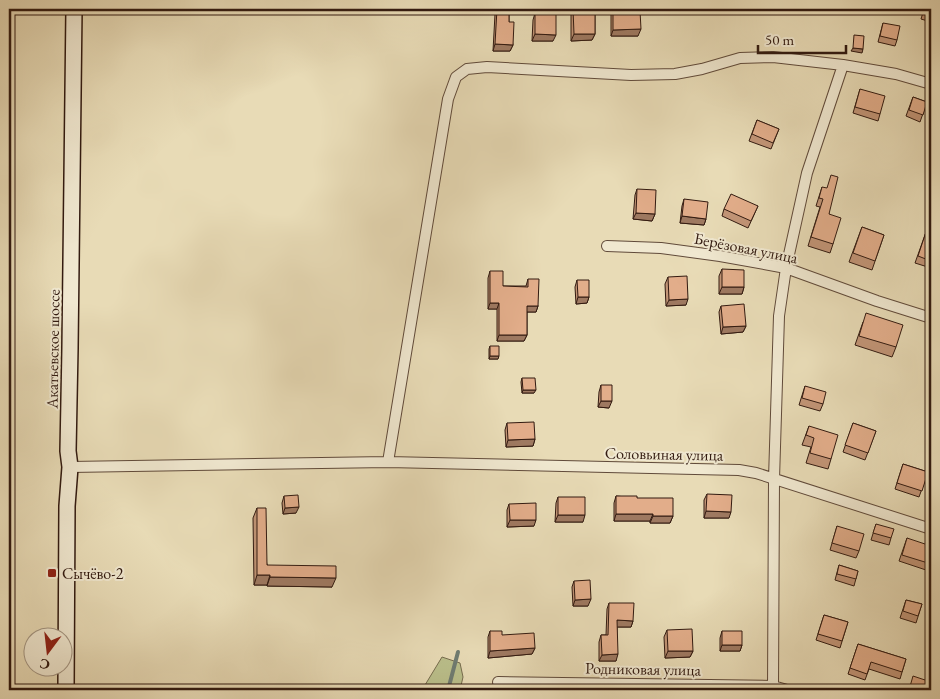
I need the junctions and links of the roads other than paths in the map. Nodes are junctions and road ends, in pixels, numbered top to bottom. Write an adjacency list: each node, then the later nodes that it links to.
1 (74, 9): 8 (street, Акатьевское шоссе)
2 (842, 65): 3 (street); 5 (street); 7 (street)
3 (931, 84)
4 (607, 246): 5 (street, Берёзовая улица)
5 (786, 268): 6 (street, Берёзовая улица); 9 (street)
6 (931, 318)
7 (388, 462): 8 (street, Соловьиная улица); 9 (street, Соловьиная улица)
8 (70, 467): 13 (street, Акатьевское шоссе)
9 (774, 479): 10 (street, Соловьиная улица); 12 (street)
10 (931, 529)
11 (498, 682): 12 (street, Родниковая улица)
12 (773, 688): 14 (street, Родниковая улица)
13 (66, 690)
14 (787, 690)

